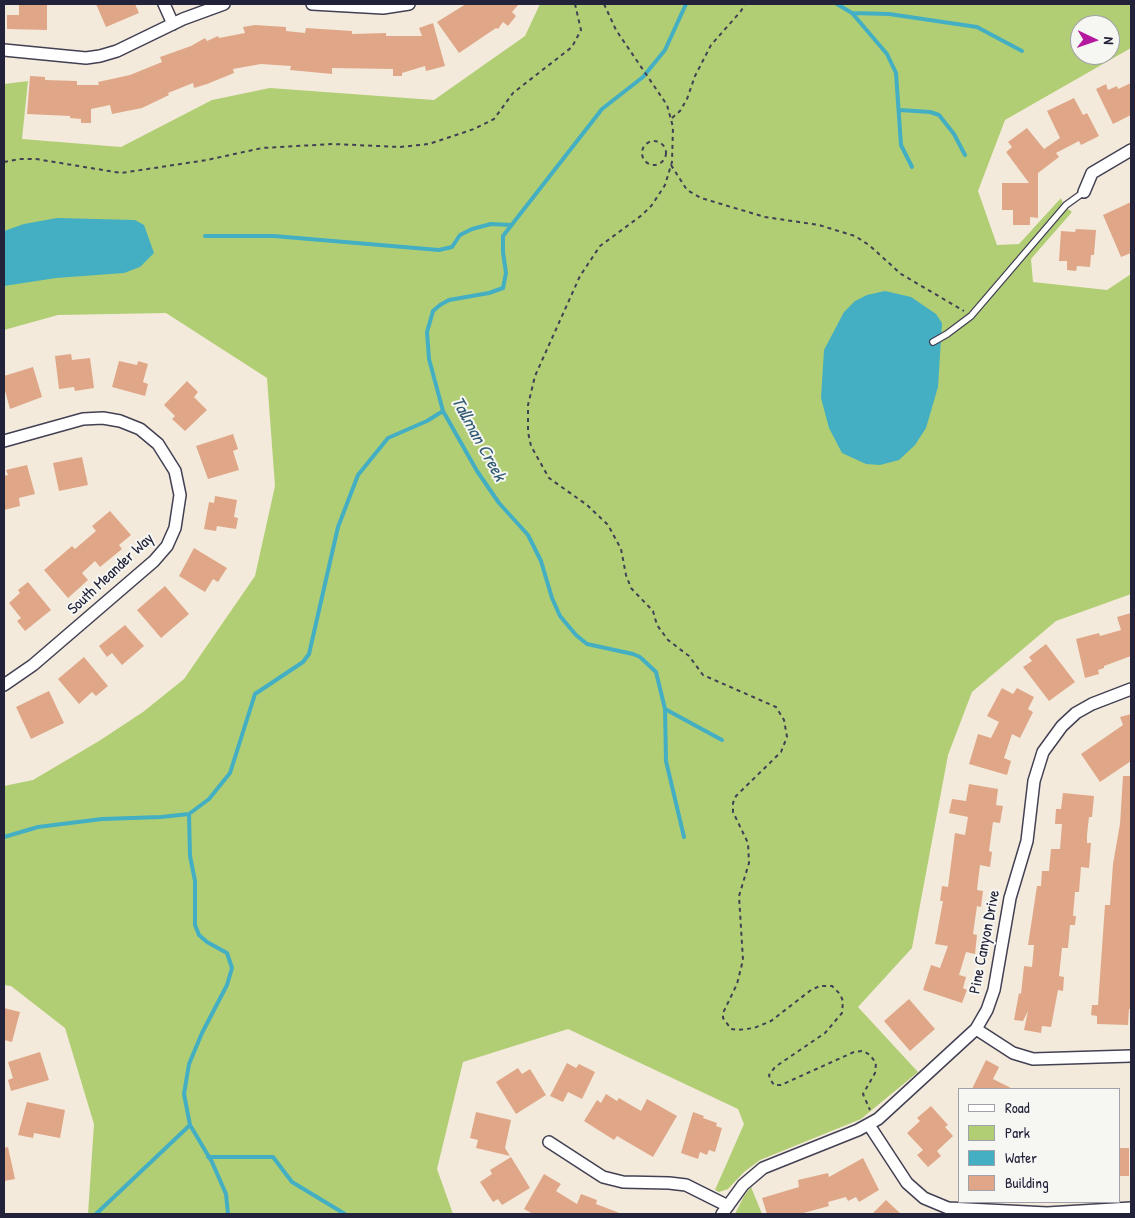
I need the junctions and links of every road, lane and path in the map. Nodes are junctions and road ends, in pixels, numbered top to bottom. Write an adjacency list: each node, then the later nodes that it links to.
1 (164, 4): 8 (street)
2 (224, 4): 8 (street)
3 (312, 4): 4 (street)
4 (409, 4)
5 (576, 4): 14 (path)
6 (604, 4): 10 (path)
7 (744, 4): 10 (path)
8 (173, 24): 9 (street)
9 (4, 50)
10 (671, 119): 13 (path)
11 (1131, 150): 16 (street)
12 (667, 154): 12 (path); 13 (path)
13 (673, 155): 15 (path)
14 (4, 162)
15 (672, 165): 17 (path); 24 (path)
16 (1084, 192): 17 (lane)
17 (972, 316): 18 (lane)
18 (932, 342)
19 (4, 441): 20 (street, South Meander Way)
20 (4, 685)
21 (1131, 689): 22 (street, Pine Canyon Drive)
22 (976, 1029): 23 (street); 25 (street, Pine Canyon Drive)
23 (1131, 1056)
24 (872, 1112)
25 (869, 1124): 27 (street); 28 (street, Pine Canyon Drive)
26 (549, 1142): 28 (street)
27 (1131, 1208)
28 (726, 1211)

